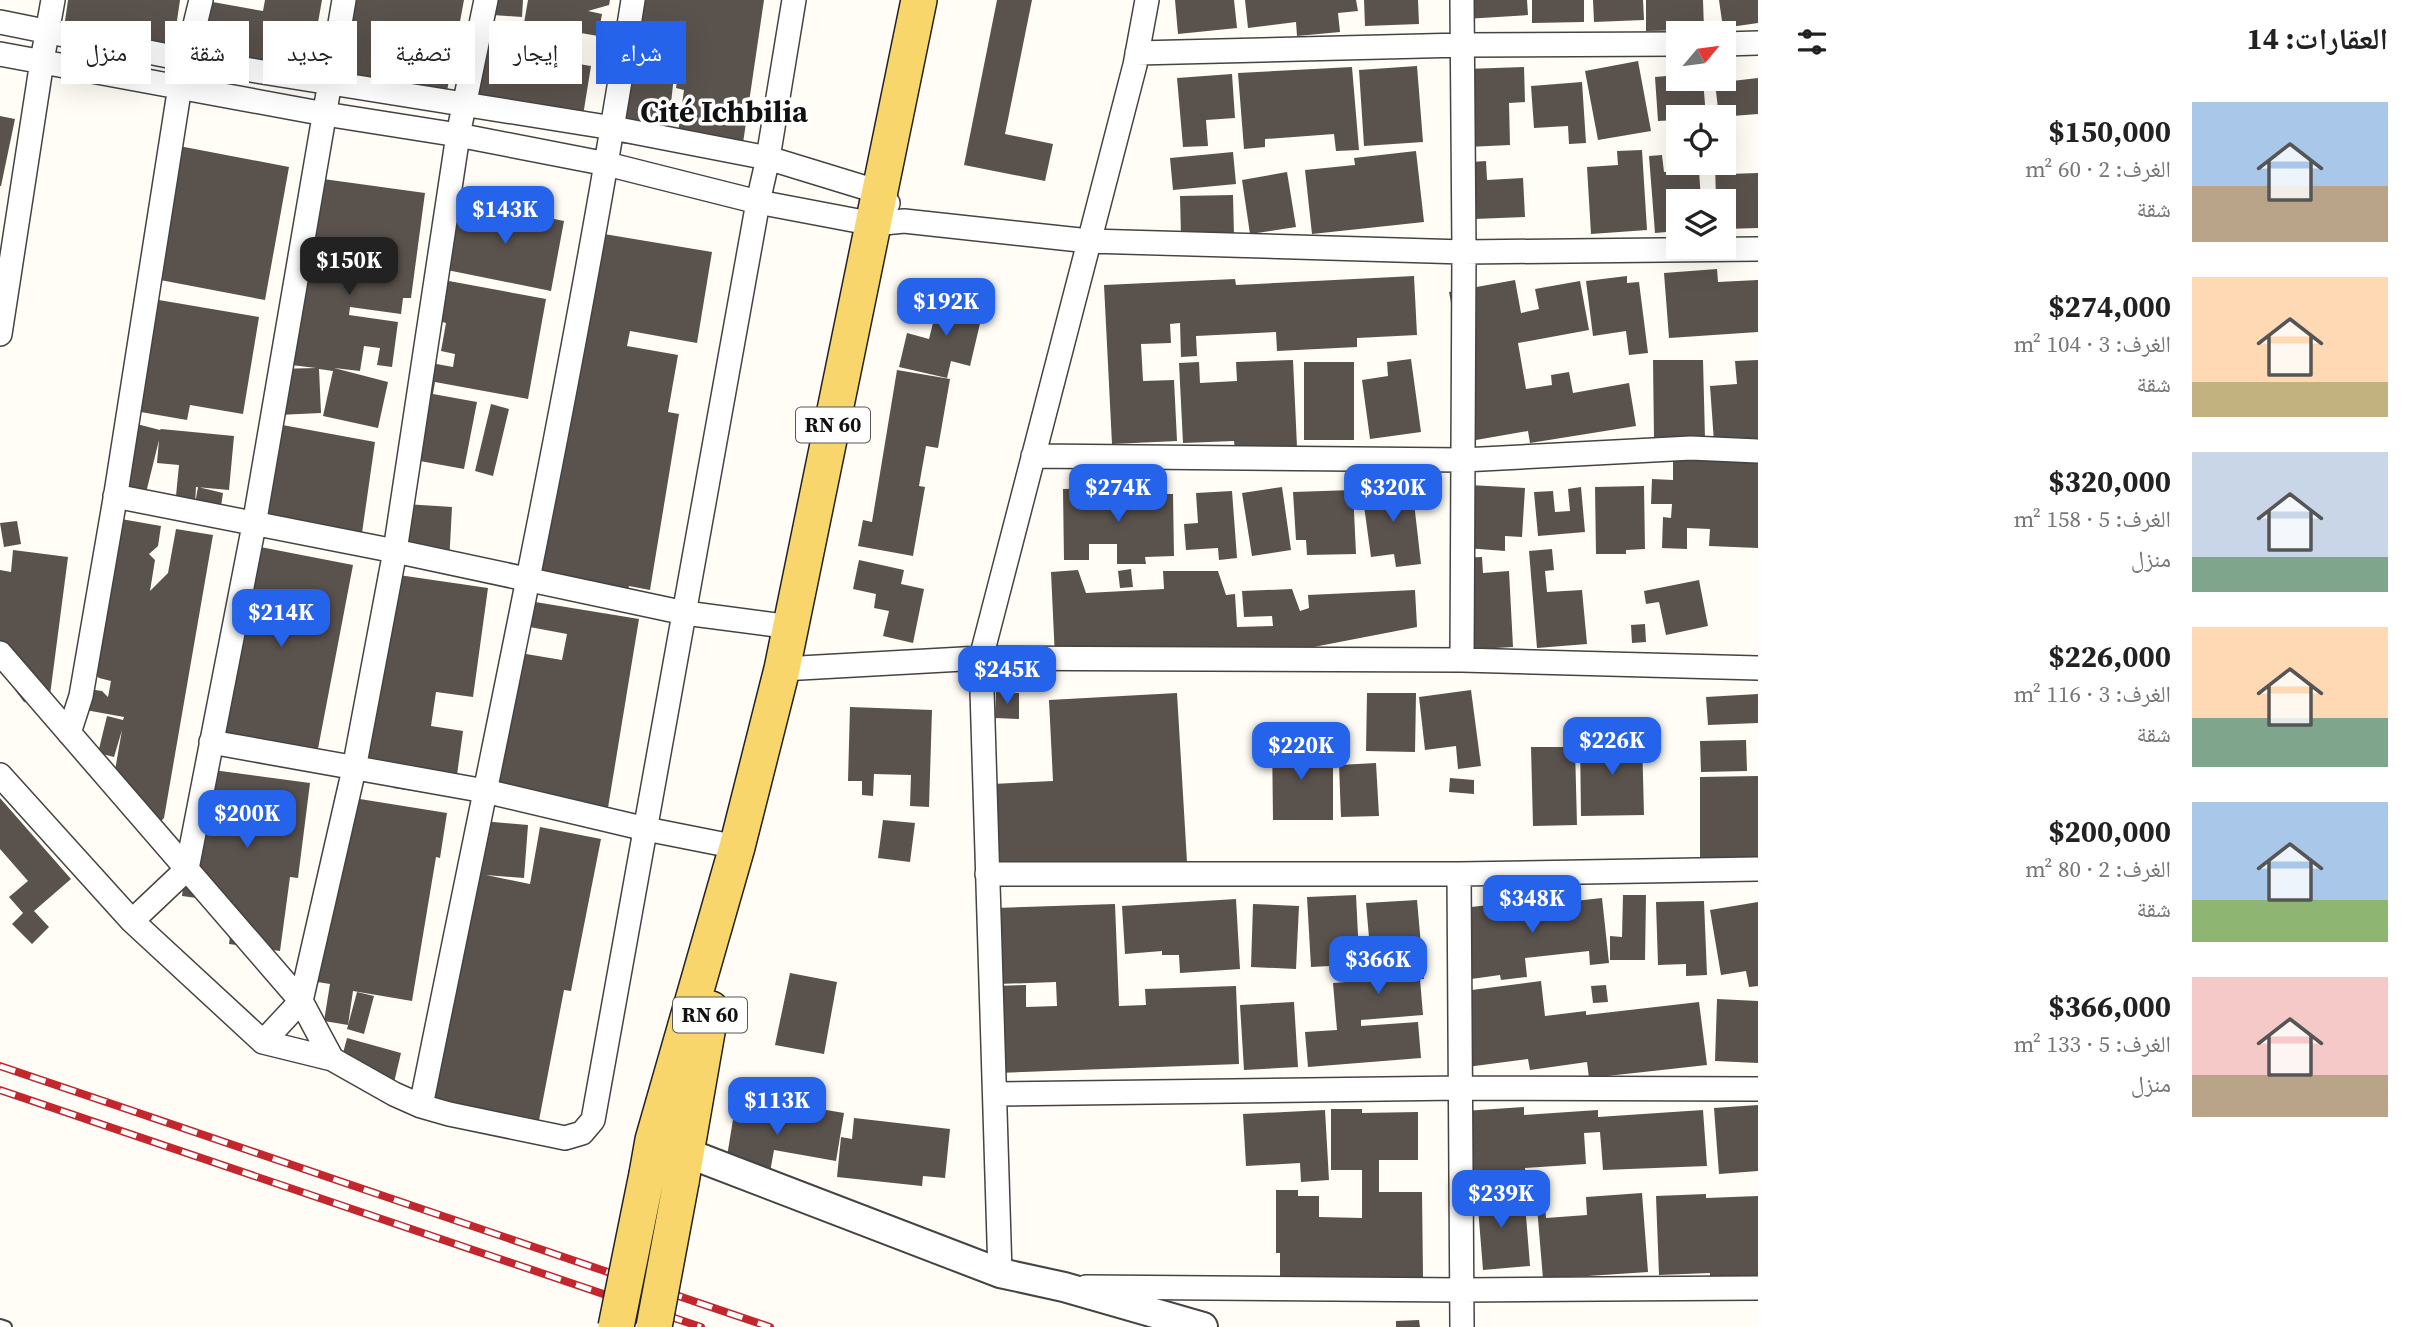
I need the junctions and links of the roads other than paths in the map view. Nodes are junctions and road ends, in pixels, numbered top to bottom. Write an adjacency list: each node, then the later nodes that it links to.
1 (53, 0): 13 (street)
2 (201, 0): 10 (street)
3 (344, 0): 11 (street)
4 (486, 0): 25 (street)
5 (633, 0): 27 (street)
6 (794, 0): 29 (street)
7 (919, 0): 32 (main road, RN 60)
8 (1147, 0): 18 (street)
9 (1462, 0): 17 (street)
10 (196, 21)
11 (340, 21)
12 (0, 22): 13 (street)
13 (49, 31): 20 (street); 21 (street)
14 (1666, 44): 17 (street)
15 (1736, 44): 16 (street)
16 (1758, 44)
17 (1463, 45): 18 (street); 35 (street)
18 (1137, 53): 33 (street)
19 (0, 54): 21 (street)
20 (165, 55)
21 (42, 61): 24 (street); 36 (street)
22 (329, 84): 26 (street)
23 (341, 84): 25 (street)
24 (180, 86): 26 (street); 40 (street)
25 (465, 104): 27 (street); 28 (street)
26 (325, 114): 28 (street); 41 (street)
27 (613, 128): 29 (street); 30 (street)
28 (458, 135): 30 (street); 42 (street)
29 (768, 158): 31 (street); 32 (street)
30 (607, 164): 31 (street); 43 (street)
31 (758, 202): 32 (street); 44 (street)
32 (886, 212): 33 (street); 45 (main road, RN 60)
33 (1089, 241): 35 (street); 38 (street)
34 (1758, 249): 35 (street)
35 (1464, 252): 39 (street)
36 (0, 334)
37 (1758, 451): 39 (street)
38 (1033, 456): 39 (street); 47 (street)
39 (1463, 460): 48 (street)
40 (115, 496): 41 (street); 51 (street)
41 (254, 525): 42 (street); 52 (street)
42 (395, 551): 43 (street); 53 (street)
43 (528, 579): 44 (street); 55 (street)
44 (685, 613): 45 (street); 56 (street)
45 (791, 627): 50 (main road, RN 60)
46 (0, 653): 51 (street)
47 (981, 658): 48 (street); 50 (street); 60 (street)
48 (1462, 660): 49 (street)
49 (1758, 668)
50 (782, 669): 57 (main road, RN 60)
51 (69, 733): 58 (street)
52 (211, 742): 53 (street); 58 (street)
53 (354, 769): 55 (street); 63 (street)
54 (0, 775): 62 (street)
55 (485, 791): 56 (street); 69 (street)
56 (646, 829): 57 (street); 69 (street)
57 (737, 847): 70 (main road, RN 60); 71 (main road, RN 60)
58 (187, 869): 62 (street); 63 (street)
59 (1758, 869): 61 (street)
60 (987, 874): 61 (street); 68 (street)
61 (1459, 874): 66 (street)
62 (132, 921): 64 (street)
63 (301, 1001): 64 (street); 65 (street)
64 (263, 1042): 65 (street)
65 (332, 1059): 69 (street)
66 (1460, 1088): 67 (street); 68 (street); 75 (street)
67 (1758, 1089)
68 (996, 1094): 72 (street)
69 (421, 1106)
70 (653, 1140): 71 (street); 78 (main road, RN 60, bridge)
71 (684, 1168): 72 (street); 79 (main road, RN 60, bridge)
72 (1000, 1273): 73 (street)
73 (1064, 1287): 75 (street); 80 (street)
74 (1758, 1288): 75 (street)
75 (1462, 1290): 81 (street)
76 (0, 1325): 77 (lane)
77 (6, 1327)
78 (616, 1327)
79 (653, 1327)
80 (1203, 1327)
81 (1462, 1327)

